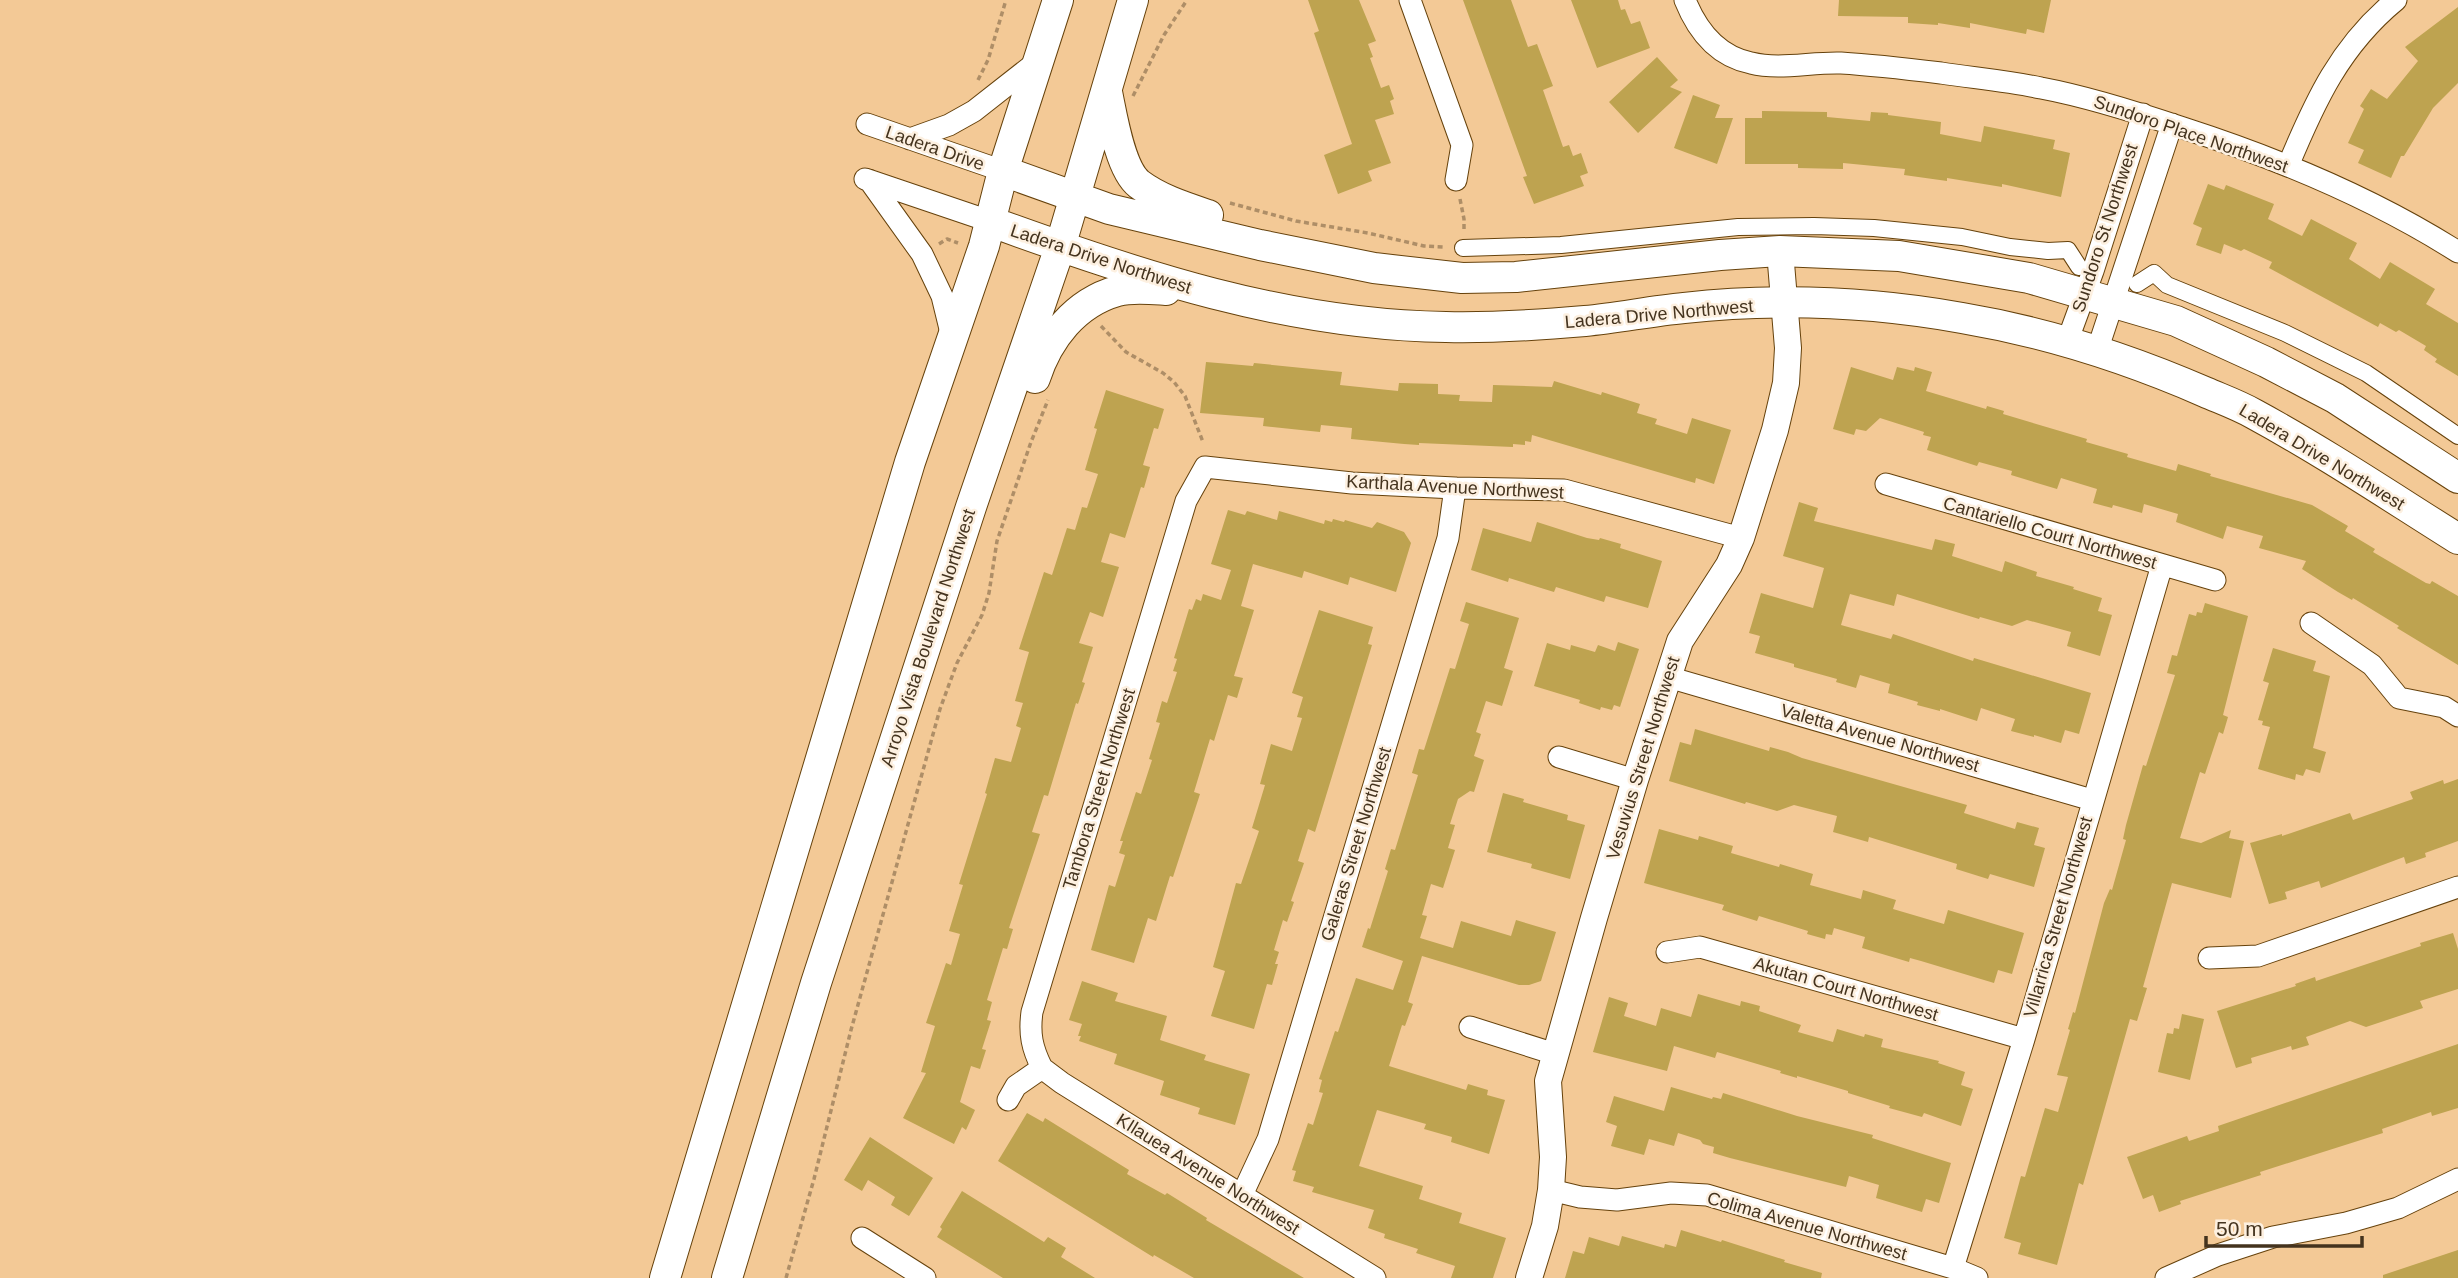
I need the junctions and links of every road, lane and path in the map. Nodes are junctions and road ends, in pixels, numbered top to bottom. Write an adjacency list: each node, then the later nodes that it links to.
1 (1006, 0): 9 (path)
2 (1058, 0): 8 (main road)
3 (1133, 0): 10 (main road, Arroyo Vista Boulevard Northwest)
4 (1187, 0): 10 (path)
5 (1410, 0): 17 (street)
6 (1685, 0): 11 (street, Sundoro Place Northwest)
7 (2396, 0): 15 (street)
8 (1039, 60): 14 (street); 16 (main road)
9 (975, 85)
10 (1117, 97): 18 (main road, Arroyo Vista Boulevard Northwest); 27 (main road)
11 (2143, 114): 13 (street, Sundoro Place Northwest); 28 (street, Sundoro St Northwest)
12 (867, 124): 14 (street, Ladera Drive)
13 (2172, 124): 15 (street, Sundoro Place Northwest); 32 (street, Sundoro St Northwest)
14 (910, 139): 16 (street, Ladera Drive)
15 (2288, 166): 26 (street, Sundoro Place Northwest)
16 (1003, 171): 18 (main road); 20 (main road)
17 (1456, 180): 24 (path)
18 (1073, 196): 23 (main road, Arroyo Vista Boulevard Northwest); 27 (main road)
19 (1221, 201): 24 (path)
20 (989, 221): 23 (main road, Ladera Drive Northwest); 34 (main road); 34 (street)
21 (959, 243): 22 (path)
22 (934, 246)
23 (1060, 247): 30 (main road, Ladera Drive Northwest); 44 (main road, Arroyo Vista Boulevard Northwest)
24 (1463, 248): 28 (street)
25 (1780, 251): 27 (main road); 28 (main road); 31 (street, Vesuvius Street Northwest)
26 (2458, 252)
27 (1298, 253)
28 (2082, 281): 32 (main road); 35 (street, Sundoro St Northwest)
29 (2137, 284): 38 (street)
30 (1196, 290): 31 (main road, Ladera Drive Northwest); 44 (main road)
31 (1786, 303): 35 (main road, Ladera Drive Northwest); 45 (street, Vesuvius Street Northwest)
32 (2113, 303): 36 (street, Sundoro St Northwest); 41 (main road)
33 (1100, 325): 39 (path)
34 (952, 339): 68 (main road)
35 (2067, 342): 36 (main road, Ladera Drive Northwest)
36 (2097, 351): 46 (main road, Ladera Drive Northwest)
37 (1050, 393): 70 (path)
38 (2458, 436)
39 (1203, 442)
40 (1205, 467): 43 (street, Karthala Avenue Northwest); 61 (street, Tambora Street Northwest)
41 (2458, 478)
42 (1886, 484): 47 (street, Cantariello Court Northwest)
43 (1455, 488): 45 (street, Karthala Avenue Northwest); 65 (street, Galeras Street Northwest)
44 (971, 507): 69 (main road, Arroyo Vista Boulevard Northwest)
45 (1741, 538): 50 (street, Vesuvius Street Northwest)
46 (2458, 539)
47 (2162, 565): 48 (street, Cantariello Court Northwest); 54 (street, Villarrica Street Northwest)
48 (2215, 580)
49 (2311, 623): 51 (street)
50 (1668, 677): 53 (street, Vesuvius Street Northwest); 54 (street, Valetta Avenue Northwest)
51 (2458, 716)
52 (1559, 757): 53 (street)
53 (1635, 780): 60 (street, Vesuvius Street Northwest)
54 (2092, 800): 59 (street, Villarrica Street Northwest)
55 (2458, 887): 57 (street)
56 (1667, 952): 59 (street, Akutan Court Northwest)
57 (2209, 958)
58 (1470, 1027): 60 (street)
59 (2024, 1040): 67 (street, Villarrica Street Northwest)
60 (1555, 1054): 64 (street, Vesuvius Street Northwest)
61 (1042, 1068): 62 (street); 65 (street, KIlauea Avenue Northwest)
62 (1008, 1100)
63 (2458, 1179): 75 (street)
64 (1551, 1190): 67 (street, Colima Avenue Northwest); 73 (street, Vesuvius Street Northwest)
65 (1242, 1195): 72 (street, KIlauea Avenue Northwest)
66 (862, 1238): 71 (street)
67 (1953, 1269): 74 (street, Colima Avenue Northwest)
68 (665, 1278)
69 (727, 1278)
70 (786, 1278)
71 (925, 1278)
72 (1375, 1278)
73 (1529, 1278)
74 (1977, 1278)
75 (2166, 1278)

